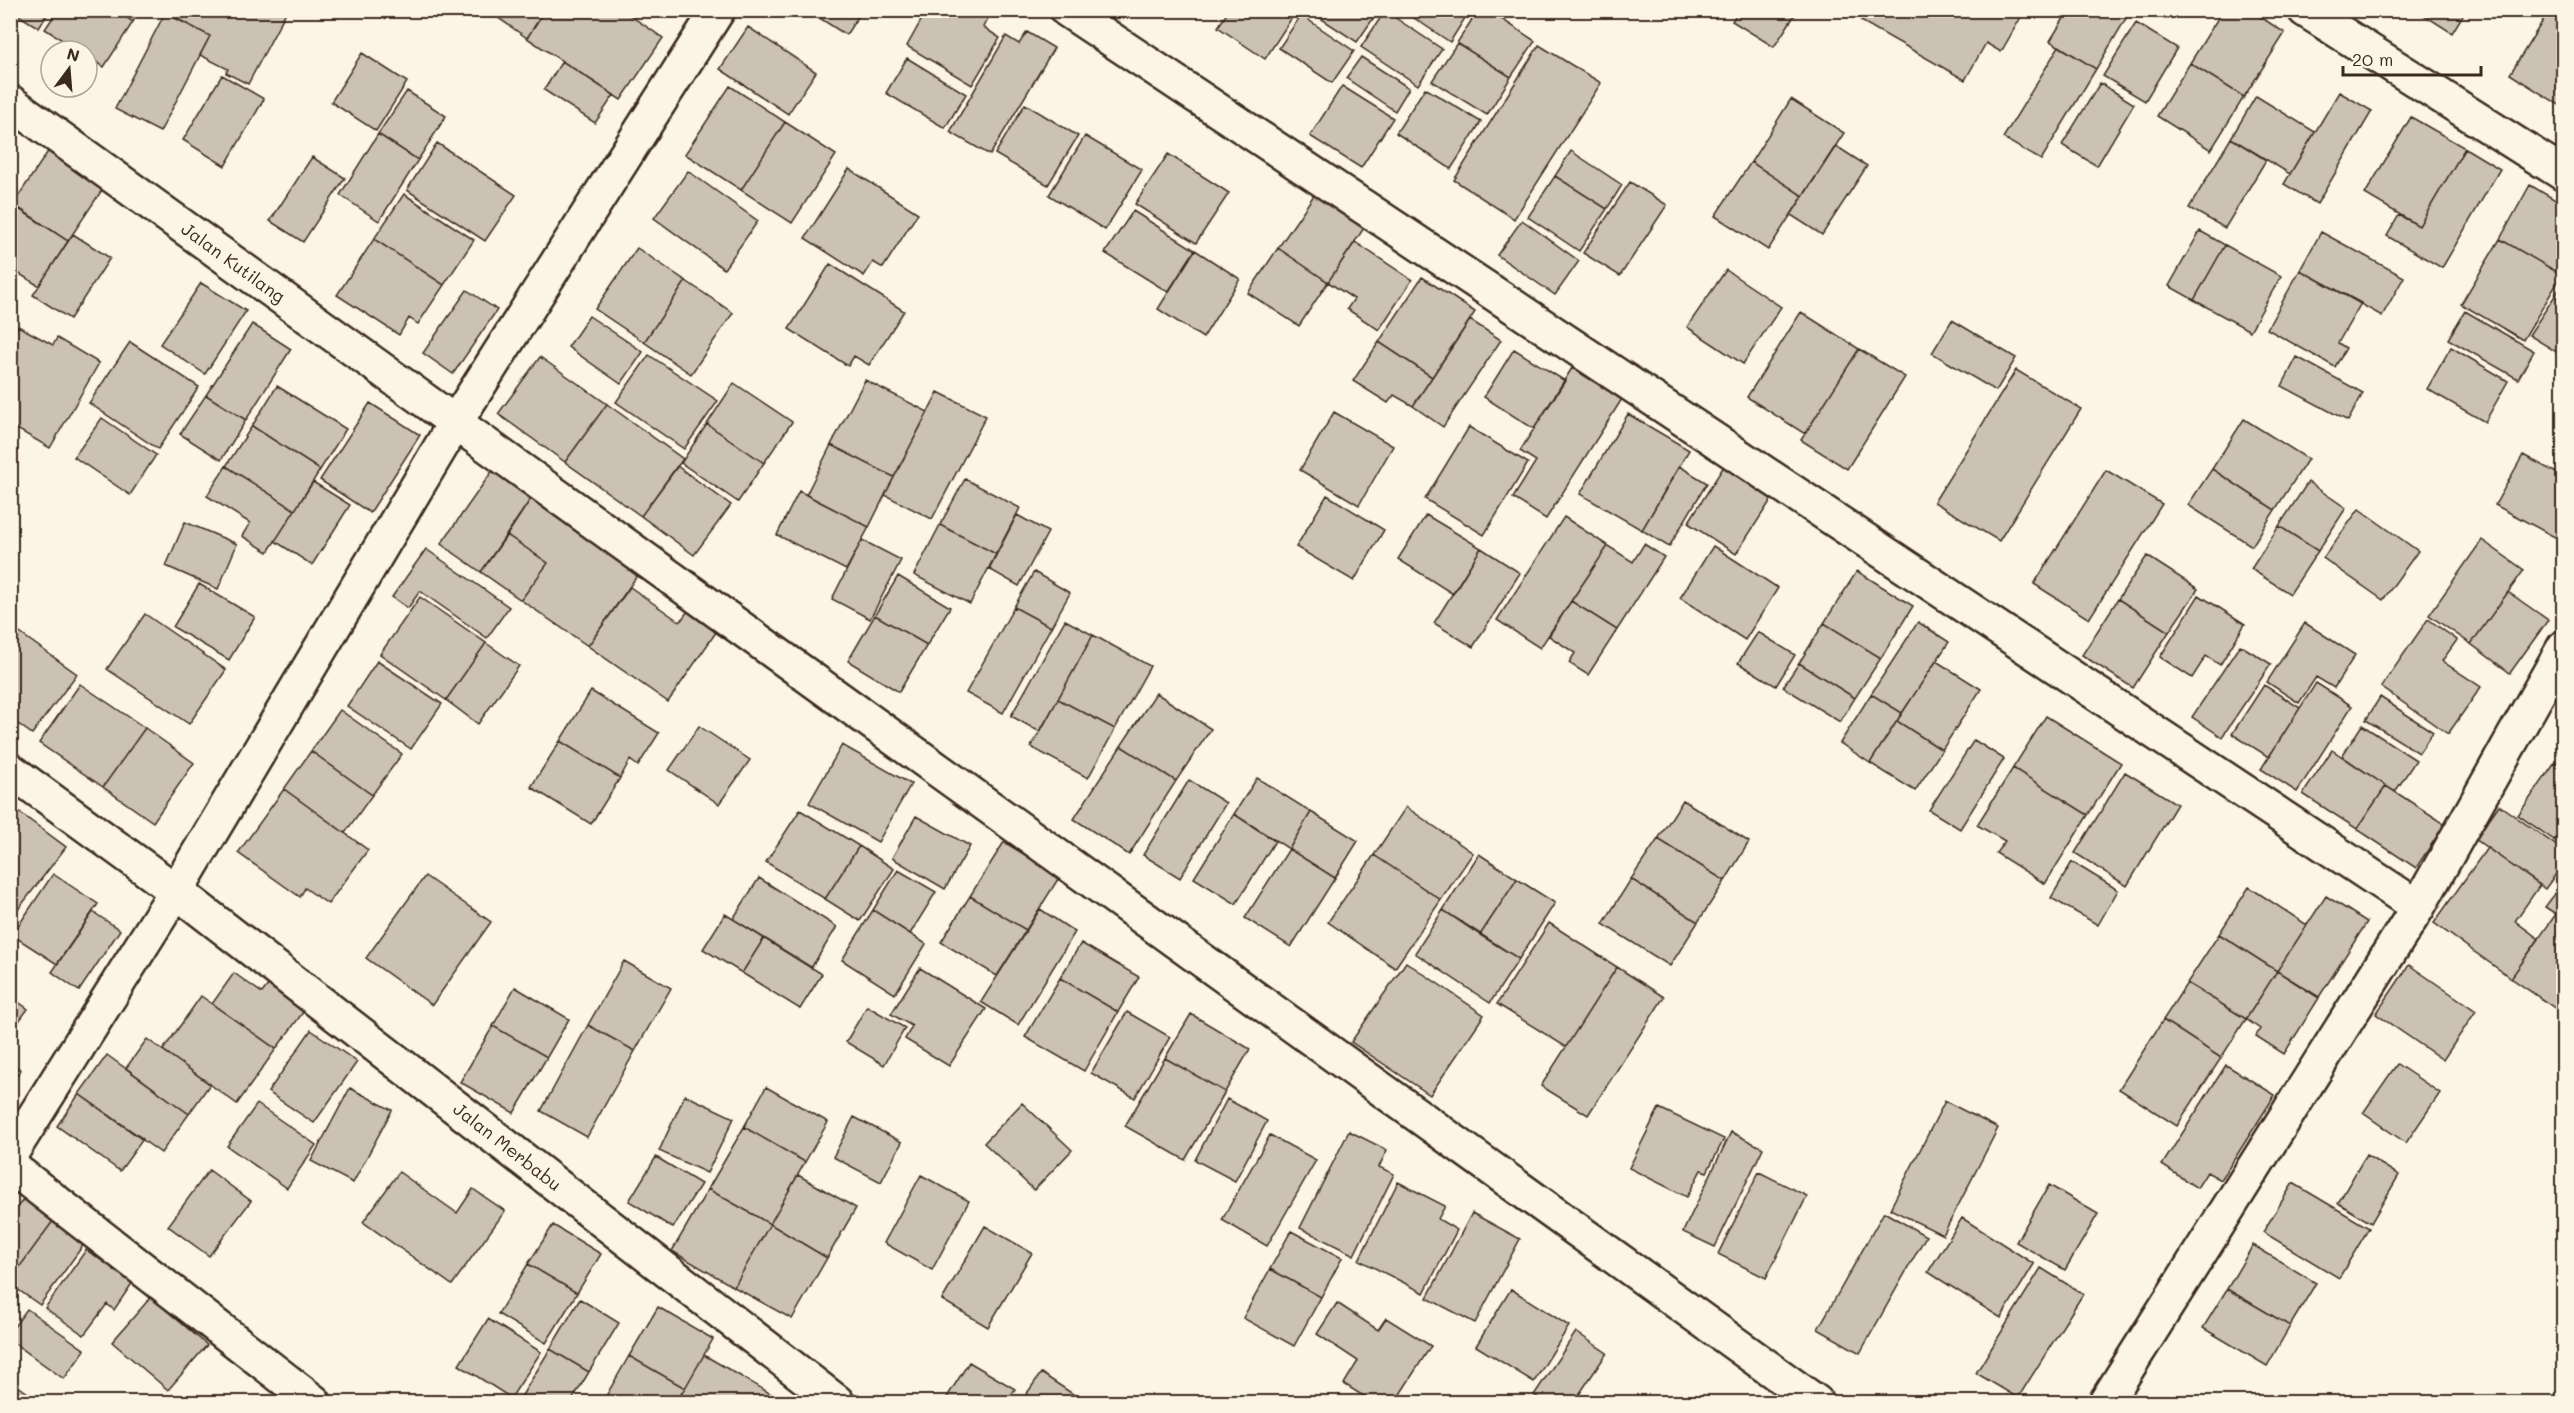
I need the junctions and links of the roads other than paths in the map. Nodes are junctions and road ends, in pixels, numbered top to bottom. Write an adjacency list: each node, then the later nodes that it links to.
1 (718, 10): 6 (street)
2 (1067, 10): 10 (street)
3 (2305, 10): 5 (street)
4 (10, 102): 6 (street, Jalan Kutilang)
5 (2564, 174)
6 (455, 423): 9 (street); 15 (street, Jalan Kutilang)
7 (2564, 647): 10 (street)
8 (10, 770): 9 (street, Jalan Merbabu)
9 (176, 891): 11 (street); 14 (street, Jalan Merbabu)
10 (2418, 907): 16 (street)
11 (10, 1155)
12 (10, 1166): 13 (street)
13 (314, 1402)
14 (837, 1402)
15 (1816, 1402)
16 (2106, 1402)

